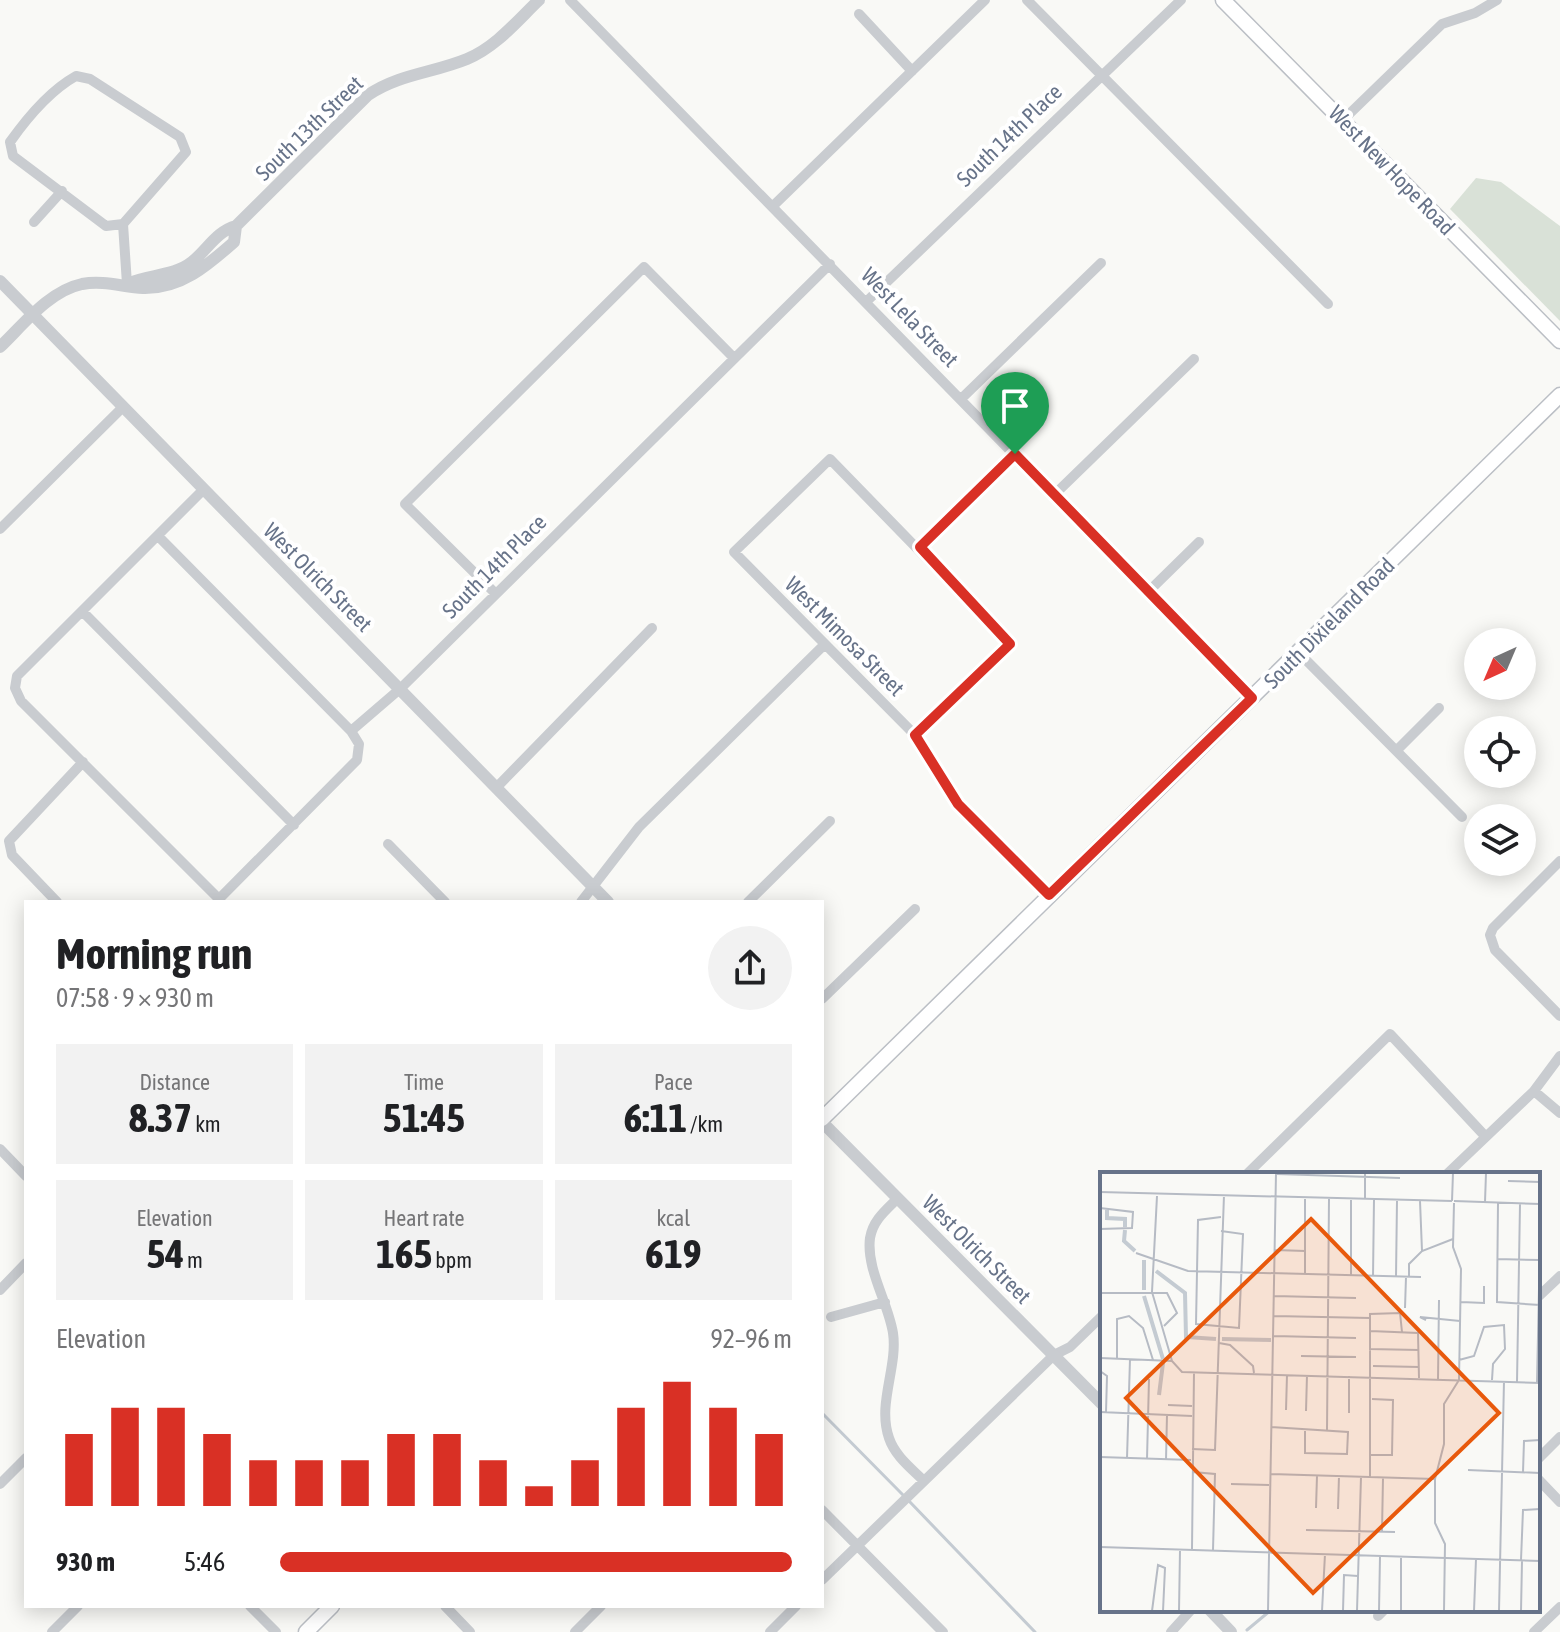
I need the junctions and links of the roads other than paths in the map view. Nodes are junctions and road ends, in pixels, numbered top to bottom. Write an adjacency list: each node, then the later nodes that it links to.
1 (539, 0): 19 (street, South 13th Street)
2 (570, 0): 13 (street, West Lela Street)
3 (985, 0): 9 (street)
4 (1027, 0): 10 (street)
5 (1181, 0): 10 (street, South 14th Place)
6 (1223, 0): 11 (main road, West New Hope Road)
7 (1497, 0): 11 (street)
8 (859, 14): 9 (street)
9 (912, 71): 13 (street)
10 (1101, 74): 20 (street, South 14th Place); 21 (street)
11 (1343, 120): 23 (main road, West New Hope Road)
12 (62, 191): 14 (street); 15 (street); 15 (street)
13 (773, 206): 17 (street, West Lela Street)
14 (34, 222)
15 (123, 224): 19 (street)
16 (1101, 263): 28 (street)
17 (830, 264): 20 (street, West Lela Street); 25 (street, South 14th Place)
18 (0, 281): 22 (street, West Olrich Street)
19 (127, 284): 22 (street, South 13th Street)
20 (867, 301): 28 (street, West Lela Street)
21 (1328, 304)
22 (34, 315): 24 (street, South 13th Street); 29 (street, West Olrich Street)
23 (1560, 341)
24 (0, 347)
25 (733, 357): 38 (street, South 14th Place); 38 (street)
26 (1194, 359): 32 (street)
27 (1560, 395): 42 (main road, South Dixieland Road)
28 (961, 399): 30 (street, West Lela Street)
29 (123, 407): 31 (street, West Olrich Street); 33 (street)
30 (1015, 454): 32 (street, West Lela Street); 36 (street)
31 (204, 489): 34 (street); 43 (street, West Olrich Street)
32 (1055, 494): 37 (street, West Lela Street)
33 (0, 529)
34 (158, 536): 39 (street); 46 (street)
35 (1199, 542): 37 (street)
36 (920, 547): 41 (street, West Mimosa Street); 47 (street)
37 (1149, 591): 44 (street, West Lela Street)
38 (495, 593): 43 (street, South 14th Place)
39 (82, 611): 49 (street); 53 (street)
40 (652, 628): 50 (street)
41 (825, 644): 47 (street, West Mimosa Street); 56 (street)
42 (1299, 653): 44 (main road, South Dixieland Road); 48 (street)
43 (401, 688): 46 (street, South 14th Place); 50 (street, West Olrich Street)
44 (1252, 698): 57 (main road, South Dixieland Road)
45 (1439, 708): 48 (street)
46 (351, 731): 53 (street)
47 (915, 735): 57 (street, West Mimosa Street)
48 (1397, 750): 51 (street)
49 (83, 762): 58 (street); 59 (street)
50 (496, 788): 56 (street, West Olrich Street)
51 (1462, 817)
52 (830, 821): 63 (street)
53 (294, 825): 59 (street)
54 (388, 844): 60 (street)
55 (1560, 861): 66 (street)
56 (595, 888): 61 (street); 62 (street, West Olrich Street)
57 (1049, 895): 70 (main road, South Dixieland Road)
58 (55, 900)
59 (217, 900)
60 (443, 900)
61 (583, 900)
62 (606, 900)
63 (750, 900)
64 (915, 909): 65 (street)
65 (824, 997)
66 (1560, 1016)
67 (1560, 1056): 68 (street)
68 (1534, 1091): 69 (street); 72 (street)
69 (1560, 1113)
70 (824, 1118)
71 (824, 1122): 77 (street, West Olrich Street)
72 (1485, 1136): 74 (street); 75 (street)
73 (0, 1149): 76 (street)
74 (1249, 1172)
75 (1449, 1172)
76 (24, 1174)
77 (898, 1198): 82 (street); 85 (street, West Olrich Street)
78 (24, 1265): 80 (street)
79 (1560, 1276): 81 (street)
80 (0, 1290)
81 (1540, 1295)
82 (885, 1302): 83 (street); 90 (street)
83 (831, 1317)
84 (1100, 1318): 85 (street)
85 (1054, 1355): 86 (street, West Olrich Street); 90 (street)
86 (1100, 1402)
87 (1560, 1437): 88 (street)
88 (1540, 1457)
89 (24, 1460): 92 (street)
90 (924, 1481): 95 (street)
91 (1540, 1481): 93 (street)
92 (0, 1484)
93 (1560, 1502)
94 (824, 1512): 95 (street)
95 (857, 1545): 96 (street); 112 (street)
96 (824, 1578)
97 (1560, 1607): 115 (street)
98 (76, 1608): 106 (street)
99 (252, 1608): 107 (street)
100 (330, 1608): 108 (main road)
101 (447, 1608): 109 (street)
102 (599, 1608): 110 (street)
103 (794, 1608): 111 (street)
104 (1189, 1612): 113 (street)
105 (1212, 1612): 114 (street)
106 (52, 1632)
107 (276, 1632)
108 (306, 1632)
109 (470, 1632)
110 (575, 1632)
111 (770, 1632)
112 (943, 1632)
113 (1171, 1632)
114 (1231, 1632)
115 (1534, 1632)

